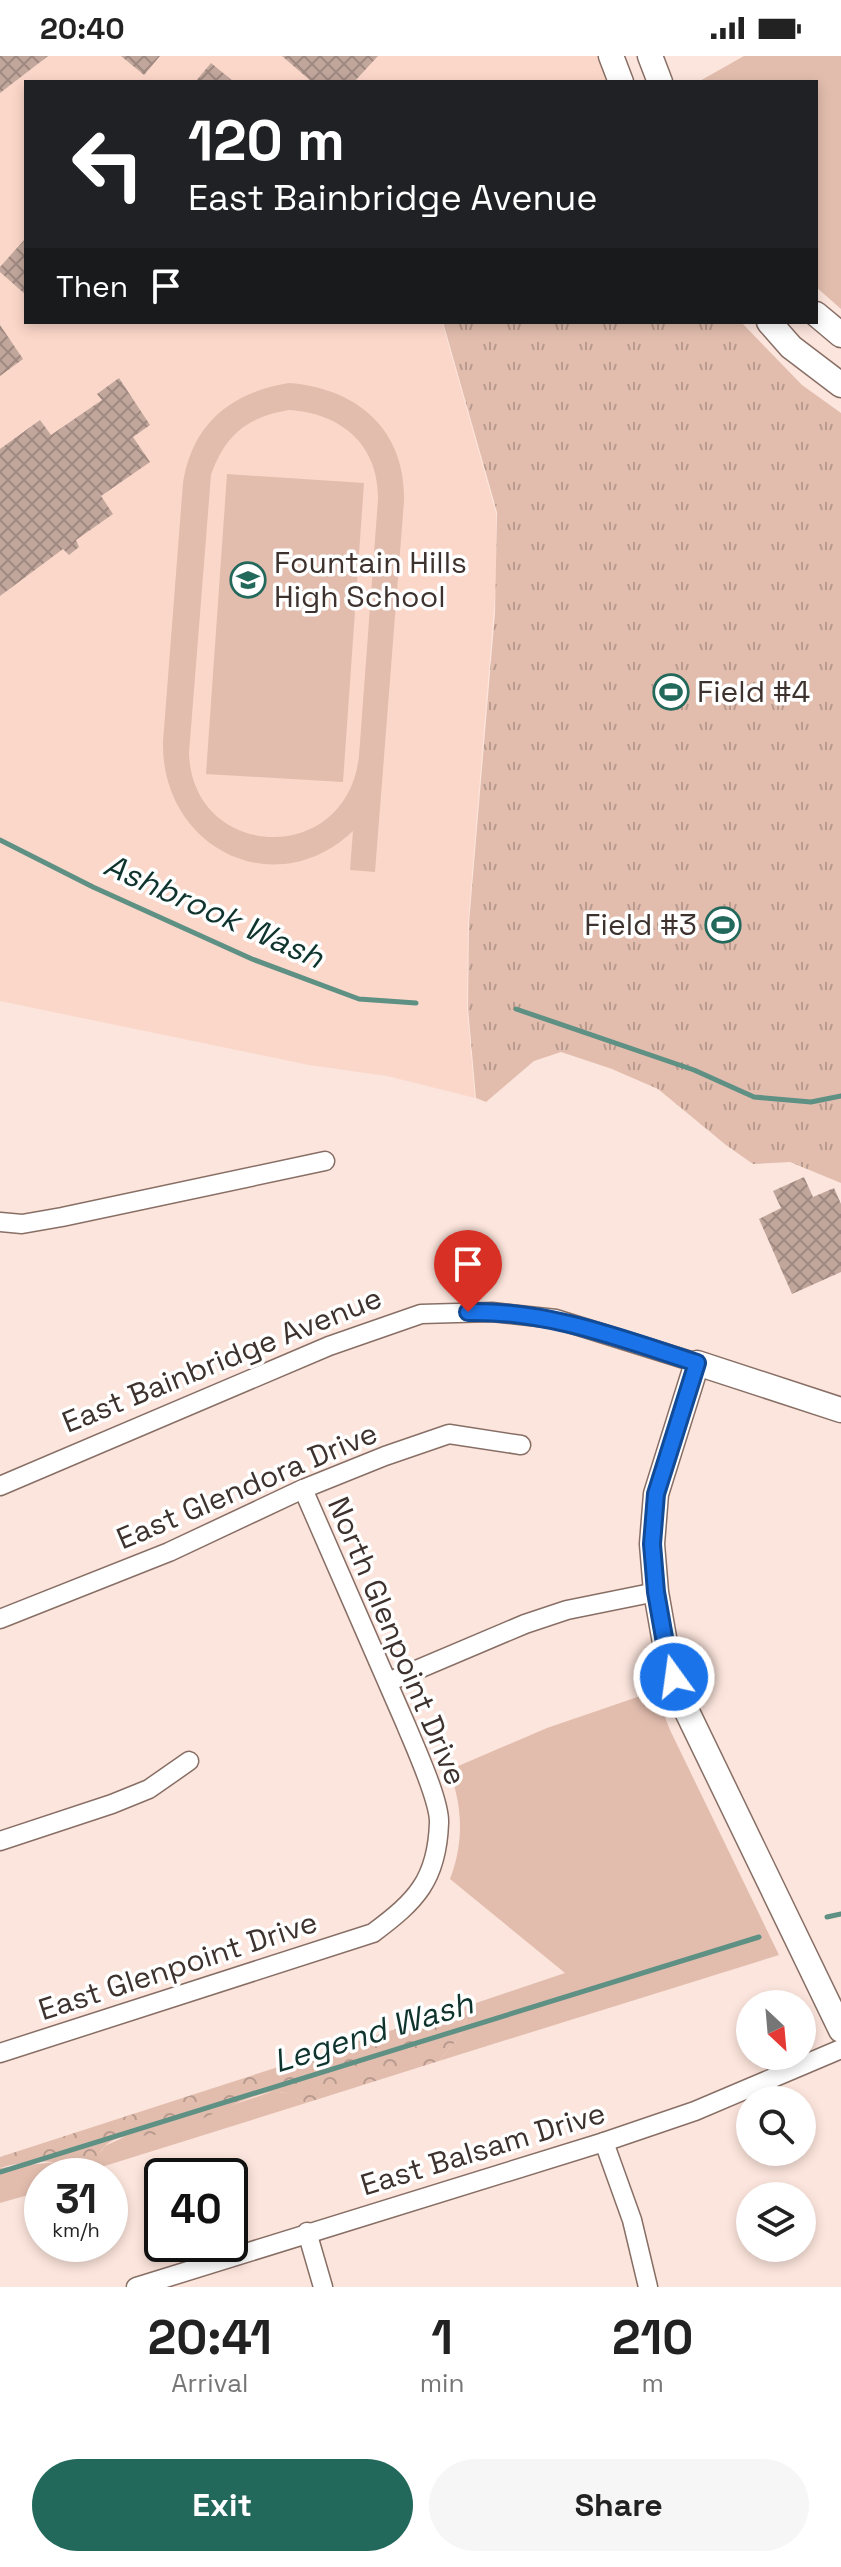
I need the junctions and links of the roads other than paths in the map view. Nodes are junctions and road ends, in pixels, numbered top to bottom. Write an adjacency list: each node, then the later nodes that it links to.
1 (611, 56): 3 (street)
2 (650, 56): 4 (street)
3 (620, 80)
4 (659, 80)
5 (818, 316): 7 (street)
6 (771, 324): 8 (street)
7 (841, 335)
8 (841, 385)
9 (325, 1161): 10 (street)
10 (0, 1222)
11 (697, 1363): 12 (street, East Bainbridge Avenue); 14 (street, East Bainbridge Avenue); 16 (street)
12 (841, 1410)
13 (521, 1445): 15 (street, East Glendora Drive)
14 (0, 1486)
15 (303, 1489): 17 (street, East Glendora Drive); 18 (street, North Glenpoint Drive)
16 (656, 1592): 18 (street); 22 (street)
17 (0, 1619)
18 (388, 1682): 21 (street, North Glenpoint Drive)
19 (189, 1761): 20 (street)
20 (0, 1841)
21 (373, 1933): 24 (street, East Glenpoint Drive)
22 (841, 2030)
23 (841, 2049): 25 (street, East Balsam Drive)
24 (0, 2053)
25 (604, 2142): 26 (street, East Balsam Drive); 29 (street)
26 (307, 2232): 27 (street, East Balsam Drive); 28 (street)
27 (136, 2287)
28 (323, 2287)
29 (648, 2287)

